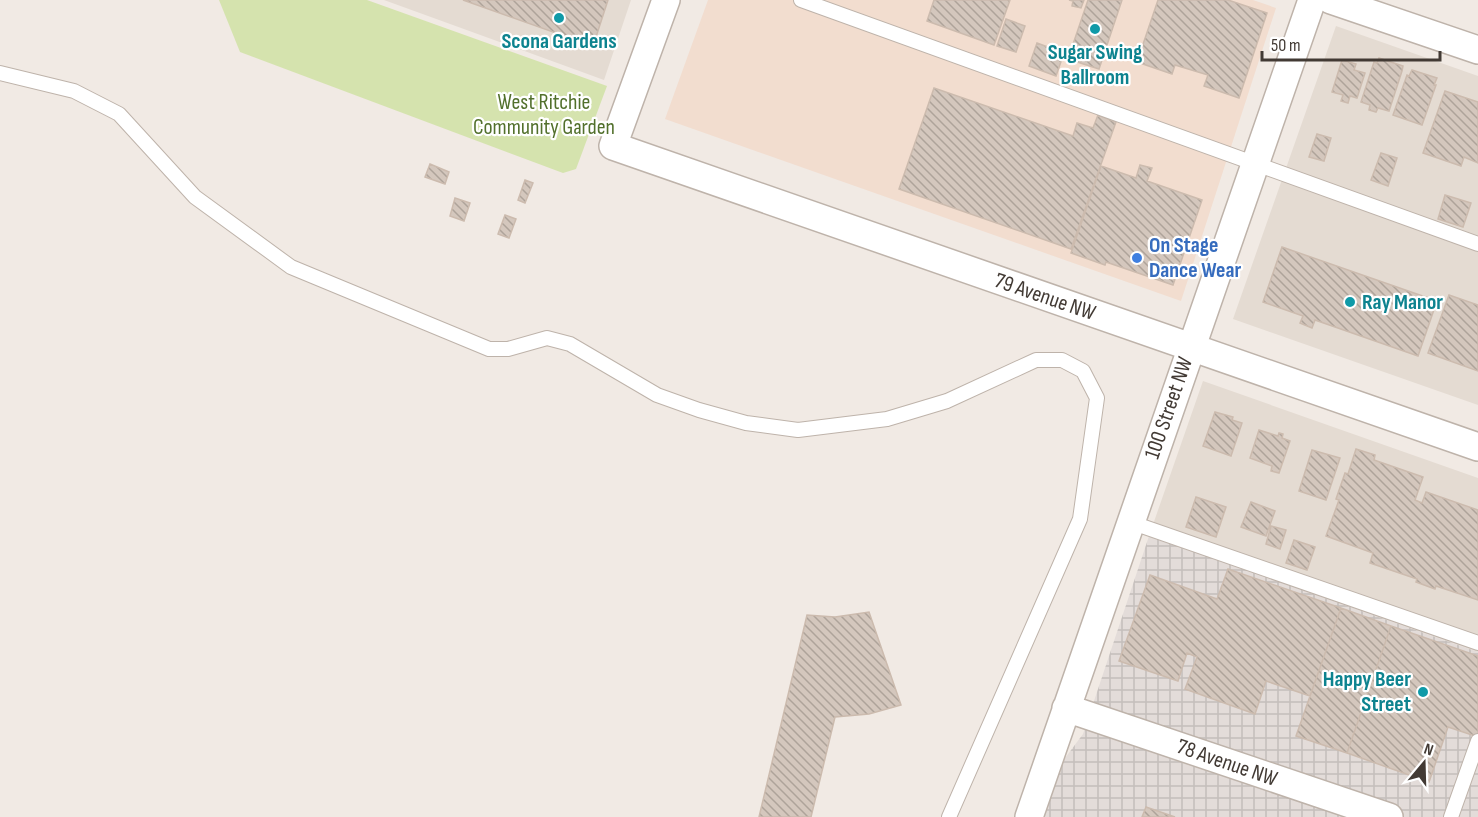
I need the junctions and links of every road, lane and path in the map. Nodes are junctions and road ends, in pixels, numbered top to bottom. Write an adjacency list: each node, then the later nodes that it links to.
1 (666, 0): 9 (street, 79 Avenue NW)
2 (801, 0): 7 (lane)
3 (1312, 0): 7 (street, 100 Street NW)
4 (1331, 0): 5 (street)
5 (1478, 50)
6 (0, 73): 15 (lane)
7 (1254, 164): 8 (lane); 9 (street, 100 Street NW)
8 (1478, 244)
9 (1190, 348): 10 (street, 79 Avenue NW); 11 (street, 100 Street NW)
10 (1478, 447)
11 (1130, 522): 12 (lane); 13 (street, 100 Street NW)
12 (1478, 643)
13 (1066, 708): 16 (street, 100 Street NW); 17 (street, 78 Avenue NW)
14 (1478, 741): 18 (lane)
15 (949, 817)
16 (1029, 817)
17 (1389, 817)
18 (1451, 817)

